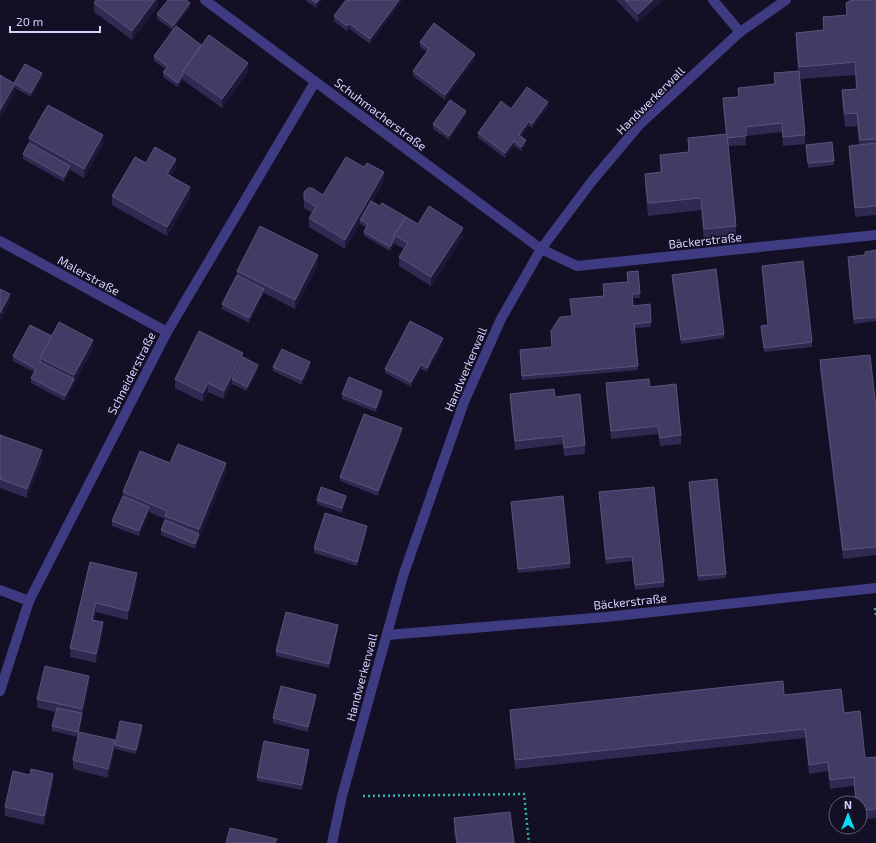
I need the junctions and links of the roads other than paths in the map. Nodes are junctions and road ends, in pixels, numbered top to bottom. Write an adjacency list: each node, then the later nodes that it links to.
1 (205, 0): 5 (street, Schuhmacherstraße)
2 (712, 0): 4 (street)
3 (786, 0): 4 (street, Handwerkerwall)
4 (740, 32): 8 (street, Handwerkerwall)
5 (315, 82): 8 (street, Schuhmacherstraße); 9 (street, Schneiderstraße)
6 (876, 235): 8 (street, Bäckerstraße)
7 (0, 241): 9 (street, Malerstraße)
8 (541, 249): 13 (street, Handwerkerwall)
9 (166, 332): 12 (street, Schneiderstraße)
10 (876, 588): 13 (street, Bäckerstraße)
11 (0, 590): 12 (street)
12 (29, 601): 14 (street, Schneiderstraße)
13 (386, 635): 15 (street, Handwerkerwall)
14 (0, 691)
15 (332, 843)

